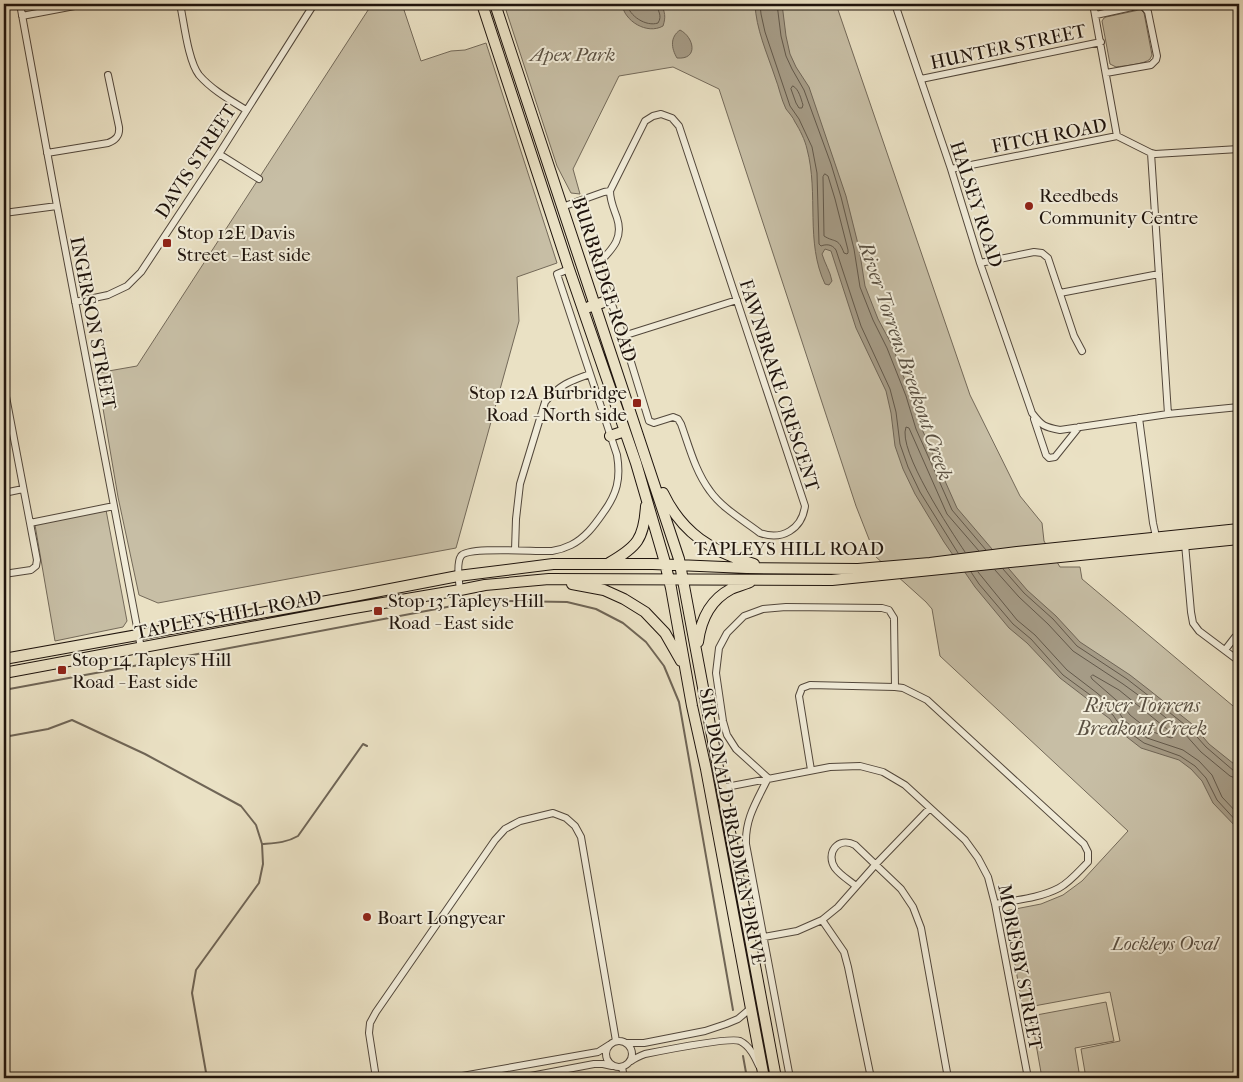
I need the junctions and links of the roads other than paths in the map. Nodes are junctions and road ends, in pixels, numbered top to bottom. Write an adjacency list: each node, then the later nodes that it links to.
1 (20, 4): 11 (street, INGERSON STREET)
2 (85, 4): 11 (street)
3 (180, 4): 17 (street)
4 (314, 4): 17 (street, DAVIS STREET)
5 (482, 4): 30 (main road, BURBRIDGE ROAD)
6 (495, 4): 27 (main road, BURBRIDGE ROAD)
7 (895, 4): 16 (street, HALSEY ROAD)
8 (1094, 4): 10 (street)
9 (1236, 4): 12 (street)
10 (1096, 15): 13 (street); 14 (street)
11 (22, 16): 20 (street, INGERSON STREET)
12 (1239, 21)
13 (1101, 42): 14 (street); 16 (street, HUNTER STREET)
14 (1106, 73): 18 (street)
15 (108, 75): 20 (street)
16 (921, 79): 23 (street, HALSEY ROAD)
17 (246, 110): 22 (street, DAVIS STREET)
18 (1116, 136): 21 (street, FITCH ROAD); 23 (street, FITCH ROAD)
19 (1239, 149): 21 (street, FITCH ROAD)
20 (47, 153): 26 (street, INGERSON STREET)
21 (1152, 153): 31 (street)
22 (219, 154): 24 (street); 35 (street, DAVIS STREET)
23 (951, 169): 29 (street, HALSEY ROAD)
24 (259, 179)
25 (610, 191): 27 (street); 33 (street, FAWNBRAKE CRESCENT); 34 (street, FAWNBRAKE CRESCENT)
26 (56, 206): 28 (street); 35 (street, INGERSON STREET)
27 (562, 207): 36 (main road, BURBRIDGE ROAD)
28 (4, 213)
29 (980, 263): 32 (street); 43 (street, HALSEY ROAD)
30 (569, 269): 37 (main road, BURBRIDGE ROAD); 40 (street, BURBRIDGE ROAD)
31 (1159, 274): 32 (street); 44 (street)
32 (1060, 293): 39 (street)
33 (610, 300): 36 (main road); 38 (street, FAWNBRAKE CRESCENT)
34 (737, 300): 38 (street); 38 (street, FAWNBRAKE CRESCENT)
35 (75, 302): 54 (street, INGERSON STREET)
36 (594, 305): 37 (main road); 50 (main road, BURBRIDGE ROAD)
37 (583, 308): 48 (main road, BURBRIDGE ROAD)
38 (623, 336)
39 (1082, 351)
40 (590, 374): 49 (street, BURBRIDGE ROAD); 61 (street)
41 (4, 386): 46 (street)
42 (1239, 407): 44 (street)
43 (1032, 413): 47 (street); 47 (street, HALSEY ROAD)
44 (1168, 414): 45 (street)
45 (1139, 418): 47 (street); 59 (street)
46 (7, 420): 51 (street)
47 (1079, 427)
48 (625, 431): 49 (main road); 53 (main road, BURBRIDGE ROAD)
49 (610, 436): 61 (street, BURBRIDGE ROAD)
50 (652, 478): 64 (main road, BURBRIDGE ROAD); 66 (main road)
51 (23, 489): 52 (street); 55 (street)
52 (4, 493)
53 (646, 499): 62 (main road); 63 (main road, BURBRIDGE ROAD)
54 (114, 506): 55 (street); 74 (street, INGERSON STREET)
55 (30, 523): 67 (street)
56 (1239, 528): 57 (main road, TAPLEYS HILL ROAD)
57 (1185, 539): 58 (main road, TAPLEYS HILL ROAD); 59 (main road, TAPLEYS HILL ROAD); 77 (street)
58 (1239, 539)
59 (1157, 542): 60 (main road, TAPLEYS HILL ROAD)
60 (1119, 546): 65 (main road, TAPLEYS HILL ROAD); 65 (main road, TAPLEYS HILL ROAD)
61 (515, 550): 68 (street)
62 (608, 564): 63 (main road, TAPLEYS HILL ROAD); 68 (main road, TAPLEYS HILL ROAD)
63 (665, 564): 64 (main road, TAPLEYS HILL ROAD); 70 (main road, SIR DONALD BRADMAN DRIVE)
64 (680, 565): 66 (main road, TAPLEYS HILL ROAD); 71 (main road, BURBRIDGE ROAD)
65 (933, 566): 66 (main road, TAPLEYS HILL ROAD); 72 (main road, TAPLEYS HILL ROAD)
66 (772, 569)
67 (4, 574)
68 (458, 576): 73 (street); 74 (main road, TAPLEYS HILL ROAD)
69 (549, 579): 70 (main road, TAPLEYS HILL ROAD); 73 (main road, TAPLEYS HILL ROAD); 82 (main road)
70 (668, 579): 71 (main road, TAPLEYS HILL ROAD); 82 (main road, SIR DONALD BRADMAN DRIVE)
71 (683, 579): 72 (main road, TAPLEYS HILL ROAD); 78 (main road, SIR DONALD BRADMAN DRIVE)
72 (756, 580): 78 (main road)
73 (460, 590): 76 (main road, TAPLEYS HILL ROAD)
74 (138, 634): 76 (street, INGERSON STREET); 79 (main road, TAPLEYS HILL ROAD)
75 (1235, 637): 77 (street)
76 (141, 648): 81 (main road, TAPLEYS HILL ROAD)
77 (1225, 650): 80 (street)
78 (697, 652): 87 (main road, SIR DONALD BRADMAN DRIVE)
79 (4, 659)
80 (1239, 661)
81 (4, 673)
82 (686, 673): 84 (main road, SIR DONALD BRADMAN DRIVE)
83 (895, 687): 85 (street); 86 (street); 92 (street)
84 (706, 769): 87 (main road); 88 (main road, SIR DONALD BRADMAN DRIVE)
85 (811, 770): 86 (street, MORESBY STREET); 89 (street, MORESBY STREET)
86 (768, 778): 87 (street, MORESBY STREET); 94 (street, SIR DONALD BRADMAN DRIVE)
87 (721, 788): 88 (main road); 108 (main road, SIR DONALD BRADMAN DRIVE)
88 (712, 802): 95 (main road, SIR DONALD BRADMAN DRIVE)
89 (930, 808): 90 (street); 92 (street, MORESBY STREET)
90 (876, 864): 91 (street); 91 (street); 102 (street)
91 (856, 886): 93 (street)
92 (995, 904): 112 (street, MORESBY STREET)
93 (822, 920): 94 (street); 110 (street)
94 (764, 937): 109 (street, SIR DONALD BRADMAN DRIVE)
95 (751, 1008): 97 (street); 107 (main road, SIR DONALD BRADMAN DRIVE)
96 (616, 1041): 97 (street); 98 (street); 103 (street)
97 (627, 1043): 99 (street)
98 (609, 1045): 100 (street); 104 (street)
99 (631, 1060): 101 (street); 107 (street)
100 (612, 1066): 101 (street); 105 (street)
101 (622, 1067): 106 (street)
102 (948, 1077): 111 (street)
103 (376, 1078)
104 (450, 1078)
105 (520, 1078)
106 (624, 1078)
107 (764, 1078)
108 (776, 1078)
109 (790, 1078)
110 (871, 1078)
111 (933, 1078)
112 (1028, 1078)

